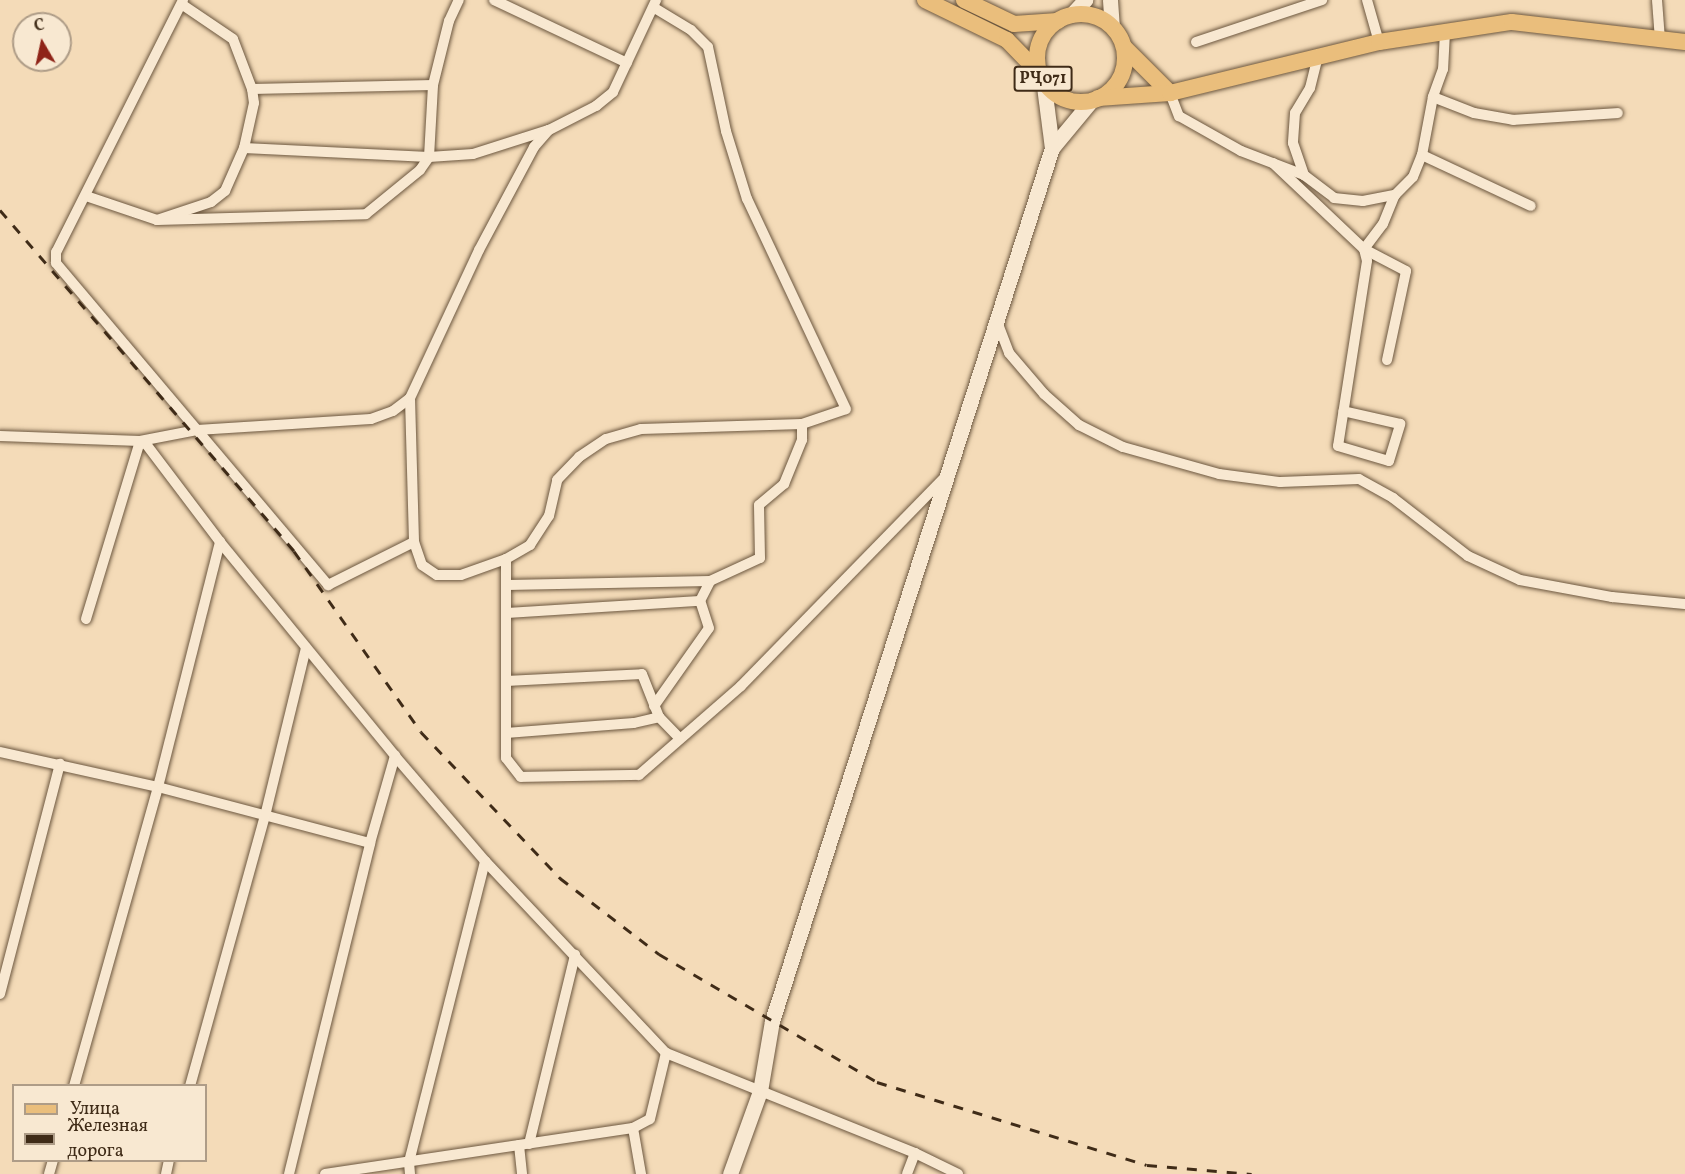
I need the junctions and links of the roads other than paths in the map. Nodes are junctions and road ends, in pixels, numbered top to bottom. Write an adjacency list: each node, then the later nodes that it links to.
1 (459, 0): 23 (street)
2 (494, 0): 21 (street)
3 (925, 0): 22 (main road)
4 (964, 0): 12 (main road)
5 (1085, 0): 12 (street)
6 (1110, 0): 13 (street)
7 (1322, 0): 16 (street)
8 (1367, 0): 17 (street)
9 (1657, 0): 15 (street)
10 (183, 2): 24 (street); 37 (street)
11 (654, 3): 21 (street); 45 (street)
12 (1064, 18): 13 (main road); 22 (main road, РҶ071)
13 (1112, 26): 19 (main road)
14 (1445, 32): 15 (main road); 17 (main road); 26 (street)
15 (1660, 40): 18 (main road)
16 (1196, 42)
17 (1379, 42): 20 (main road)
18 (1685, 42)
19 (1125, 48): 25 (main road); 27 (main road, РҶ071)
20 (1318, 56): 25 (main road); 35 (street)
21 (627, 63): 29 (street)
22 (1042, 77): 27 (main road, РҶ071); 31 (street)
23 (433, 85): 24 (street); 33 (street)
24 (252, 89): 30 (street)
25 (1170, 93): 27 (main road); 34 (street)
26 (1433, 97): 28 (street); 32 (street)
27 (1095, 100): 31 (street)
28 (1618, 113)
29 (549, 130): 33 (street); 43 (street)
30 (244, 148): 33 (street); 39 (street)
31 (1052, 148): 41 (street)
32 (1422, 156): 36 (street); 38 (street)
33 (429, 157): 39 (street)
34 (1273, 163): 35 (street); 40 (street)
35 (1304, 175): 36 (street)
36 (1395, 195): 40 (street)
37 (86, 196): 39 (street); 46 (street)
38 (1531, 206)
39 (157, 220)
40 (1364, 249): 42 (street); 44 (street)
41 (998, 324): 51 (street); 58 (street)
42 (1387, 360)
43 (410, 398): 46 (street); 53 (street)
44 (1343, 411): 44 (street)
45 (802, 424): 54 (street); 55 (street)
46 (197, 430): 49 (street); 53 (street)
47 (0, 436): 48 (street)
48 (19, 439): 49 (street); 50 (street)
49 (140, 441): 52 (street); 60 (street)
50 (0, 444)
51 (949, 473): 66 (street); 79 (street)
52 (220, 542): 61 (street); 70 (street)
53 (414, 542): 54 (street)
54 (506, 559): 56 (street)
55 (710, 581): 56 (street); 57 (street)
56 (507, 585): 59 (street)
57 (700, 601): 59 (street); 63 (street)
58 (1685, 603)
59 (507, 613): 62 (street)
60 (86, 619)
61 (306, 648): 68 (street); 71 (street)
62 (506, 681): 63 (street); 65 (street)
63 (654, 705): 64 (street)
64 (659, 717): 65 (street); 66 (street)
65 (506, 733): 66 (street)
66 (680, 739)
67 (0, 752): 69 (street)
68 (395, 756): 72 (street); 73 (street)
69 (60, 764): 70 (street); 75 (street)
70 (158, 787): 71 (street); 77 (street)
71 (265, 816): 72 (street); 78 (street)
72 (369, 843): 84 (street)
73 (485, 861): 74 (street); 83 (street)
74 (575, 956): 76 (street); 81 (street)
75 (0, 994)
76 (666, 1053): 79 (street); 80 (street)
77 (75, 1084)
78 (191, 1084)
79 (760, 1091): 82 (street); 89 (street)
80 (633, 1128): 81 (street); 88 (street)
81 (524, 1144): 83 (street); 87 (street)
82 (915, 1153): 90 (street); 91 (street)
83 (409, 1162): 85 (street); 86 (street)
84 (289, 1174)
85 (325, 1174)
86 (410, 1174)
87 (522, 1174)
88 (641, 1174)
89 (730, 1174)
90 (907, 1174)
91 (958, 1174)

